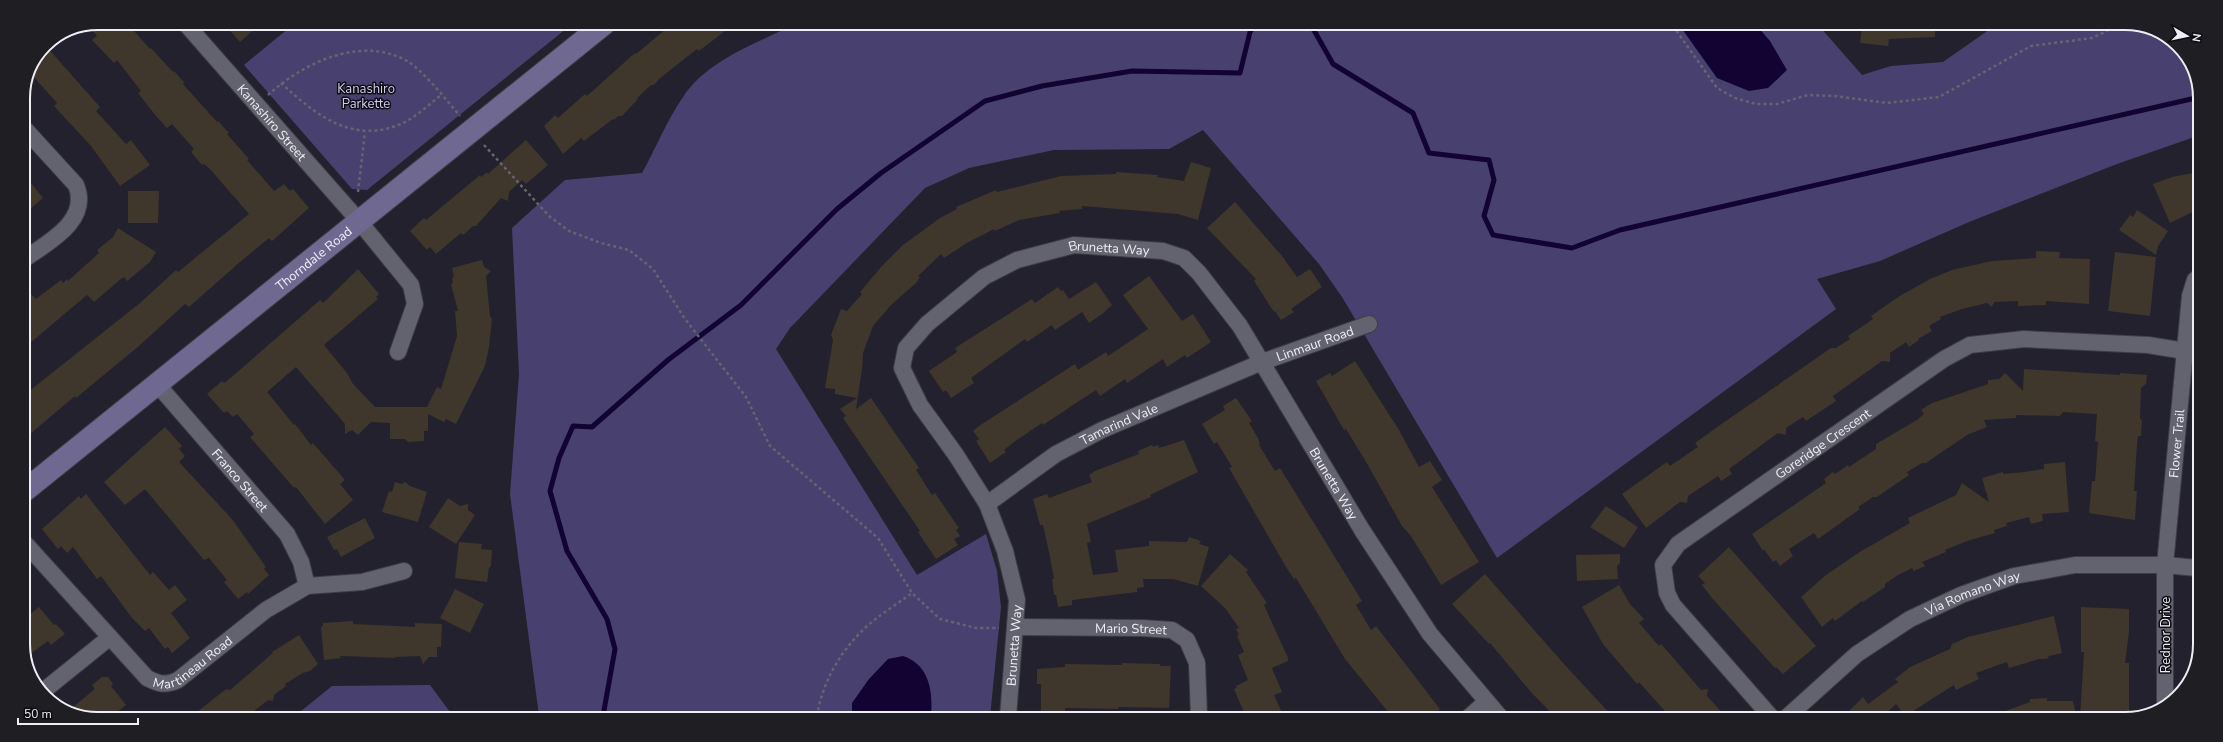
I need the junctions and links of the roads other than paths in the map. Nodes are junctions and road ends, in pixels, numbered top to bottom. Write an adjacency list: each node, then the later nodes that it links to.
1 (191, 30): 4 (street, Kanashiro Street)
2 (597, 30): 4 (street, Thorndale Road)
3 (30, 135): 5 (street)
4 (359, 221): 9 (street, Kanashiro Street); 11 (street, Thorndale Road)
5 (30, 255)
6 (2193, 286): 8 (street, Flower Trail)
7 (1369, 324): 10 (street, Linmaur Road)
8 (2185, 351): 15 (street, Flower Trail); 28 (street, Goreridge Crescent)
9 (398, 352)
10 (1262, 362): 13 (street, Tamarind Vale); 13 (street, Brunetta Way); 23 (street, Brunetta Way)
11 (157, 384): 12 (street, Thorndale Road); 18 (street, Franco Street)
12 (30, 486)
13 (986, 504): 19 (street, Brunetta Way)
14 (30, 549): 20 (street, Martineau Road)
15 (2165, 565): 16 (street, Via Romano Way); 22 (street, Rednor Drive); 29 (street, Via Romano Way)
16 (2193, 568)
17 (404, 571): 18 (street, Martineau Road)
18 (307, 586): 20 (street, Martineau Road)
19 (1016, 628): 24 (street, Brunetta Way); 25 (street, Mario Street)
20 (109, 638): 21 (street)
21 (47, 688)
22 (2165, 699)
23 (1486, 702): 26 (street); 27 (street, Brunetta Way)
24 (1008, 712)
25 (1199, 712)
26 (1475, 712)
27 (1495, 712)
28 (1767, 712)
29 (1793, 712)

